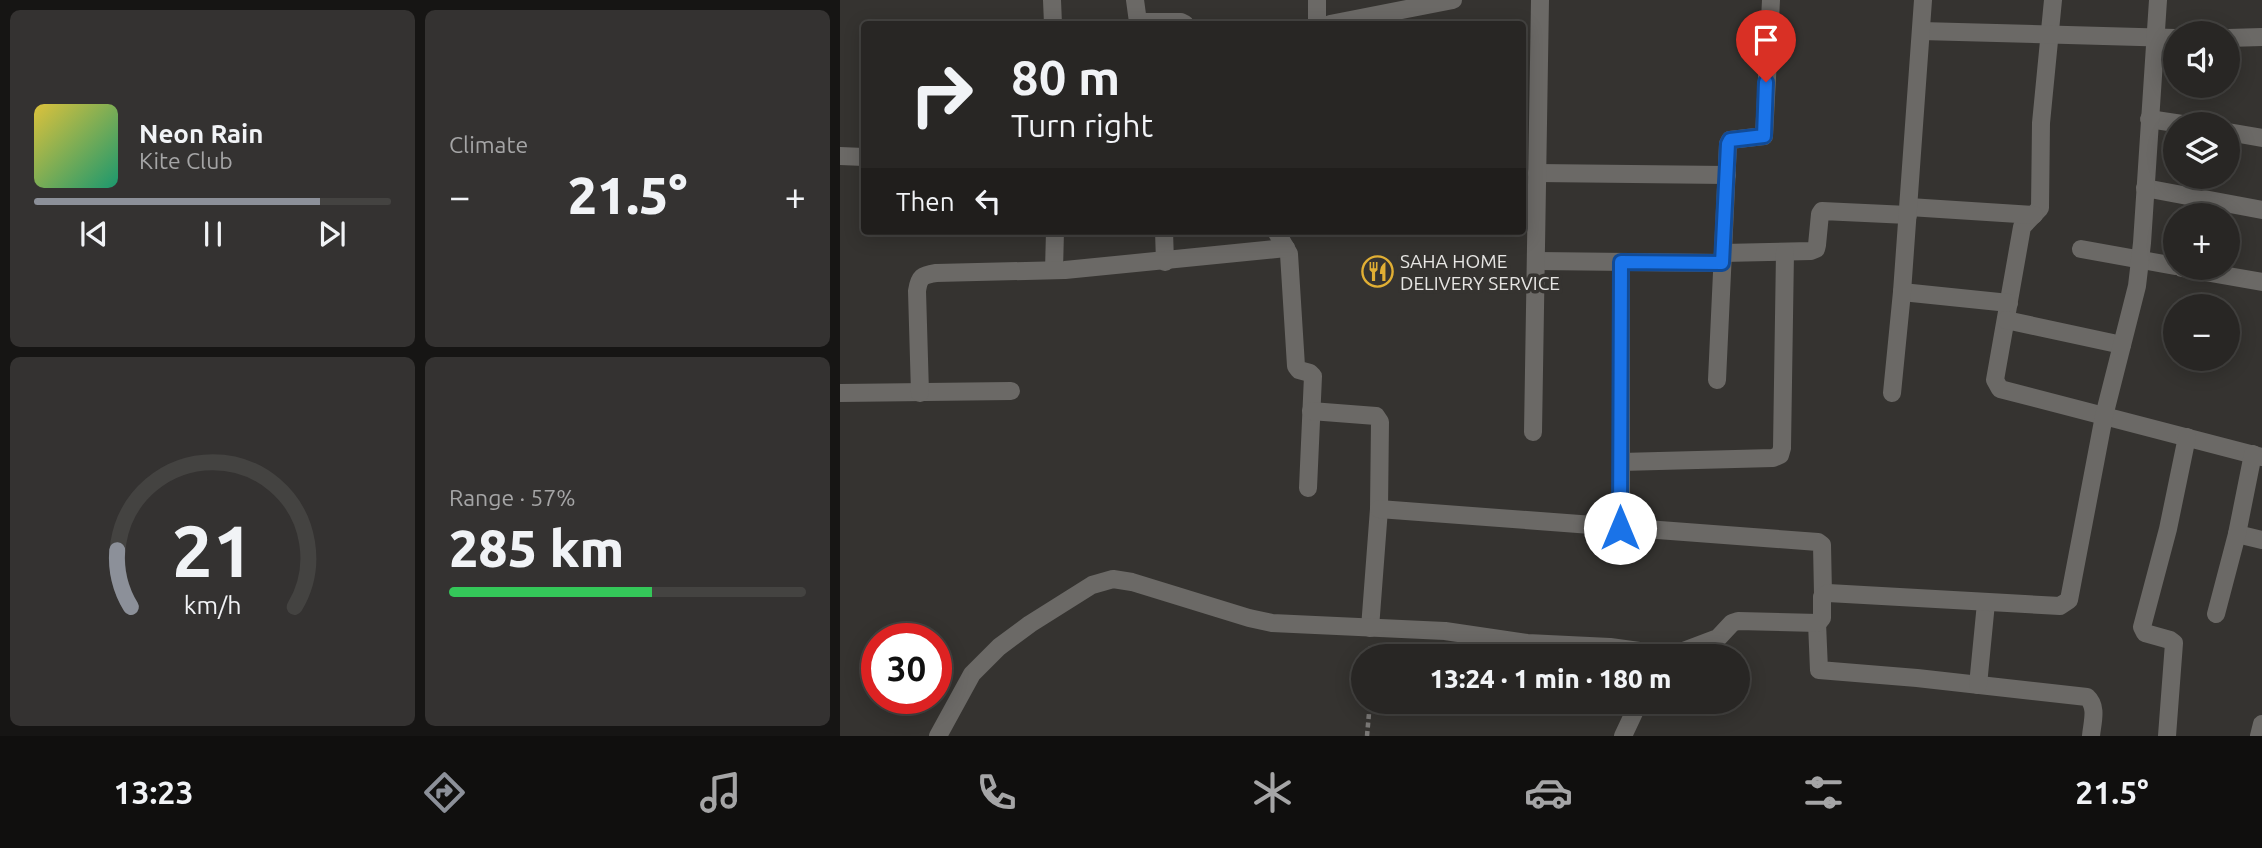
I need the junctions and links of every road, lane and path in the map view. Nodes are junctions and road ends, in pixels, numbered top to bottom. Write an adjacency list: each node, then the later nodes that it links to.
1 (1052, 0): 11 (street)
2 (1135, 0): 12 (street)
3 (1317, 0): 13 (street)
4 (1453, 0): 10 (street)
5 (1540, 0): 27 (street)
6 (1771, 0): 28 (street)
7 (1923, 0): 15 (street)
8 (2053, 0): 16 (street)
9 (2158, 0): 18 (street)
10 (1413, 4): 14 (street)
11 (1054, 21)
12 (1138, 21)
13 (1317, 21)
14 (1342, 21)
15 (1921, 31): 16 (street); 31 (street)
16 (2049, 36): 18 (street); 32 (street)
17 (2262, 37): 20 (street)
18 (2154, 38): 19 (street); 21 (street)
19 (2163, 38)
20 (2240, 38)
21 (2149, 119): 22 (street); 29 (street)
22 (2163, 121)
23 (2240, 134): 24 (street)
24 (2262, 138)
25 (840, 156): 26 (street)
26 (861, 157)
27 (1537, 173): 28 (street); 41 (street)
28 (1727, 175): 39 (street)
29 (2145, 188): 30 (street); 40 (street)
30 (2262, 209)
31 (1908, 211): 32 (street); 38 (street); 48 (street)
32 (2034, 215): 49 (street)
33 (1055, 235): 45 (street)
34 (1164, 235): 42 (street)
35 (1278, 235): 36 (street)
36 (1286, 248): 42 (street); 56 (street)
37 (2081, 250): 40 (street)
38 (1785, 252): 39 (street); 61 (street)
39 (1723, 258): 43 (street); 51 (street)
40 (2140, 260): 44 (street); 50 (street)
41 (1537, 261): 43 (street); 58 (street)
42 (1165, 262): 45 (street)
43 (1621, 262): 61 (street)
44 (2163, 265)
45 (1054, 270): 54 (street)
46 (2240, 278): 47 (street)
47 (2262, 282)
48 (1902, 292): 49 (street); 55 (street)
49 (2008, 312): 50 (street); 57 (street)
50 (2122, 345): 57 (street)
51 (1717, 380)
52 (1011, 391): 54 (street)
53 (840, 393): 54 (street)
54 (920, 393)
55 (1892, 393)
56 (1311, 411): 62 (street); 63 (street)
57 (2104, 416): 59 (street); 68 (street)
58 (1533, 432)
59 (2188, 438): 60 (street); 82 (street)
60 (2258, 455): 65 (street)
61 (1621, 462): 64 (street)
62 (1308, 488)
63 (1379, 509): 64 (street); 71 (street)
64 (1620, 528): 67 (street)
65 (2236, 534): 66 (street); 69 (street)
66 (2262, 540)
67 (1823, 594): 68 (street); 70 (street)
68 (1986, 603): 74 (street)
69 (2216, 614)
70 (1816, 623): 73 (street); 74 (street)
71 (1370, 628): 72 (street); 78 (street)
72 (1548, 644)
73 (1702, 644)
74 (1978, 685): 81 (street)
75 (1369, 714): 79 (path)
76 (1633, 714): 80 (street)
77 (2262, 724): 83 (street)
78 (942, 735)
79 (1367, 736)
80 (1623, 736)
81 (2091, 736)
82 (2167, 736)
83 (2259, 736)

